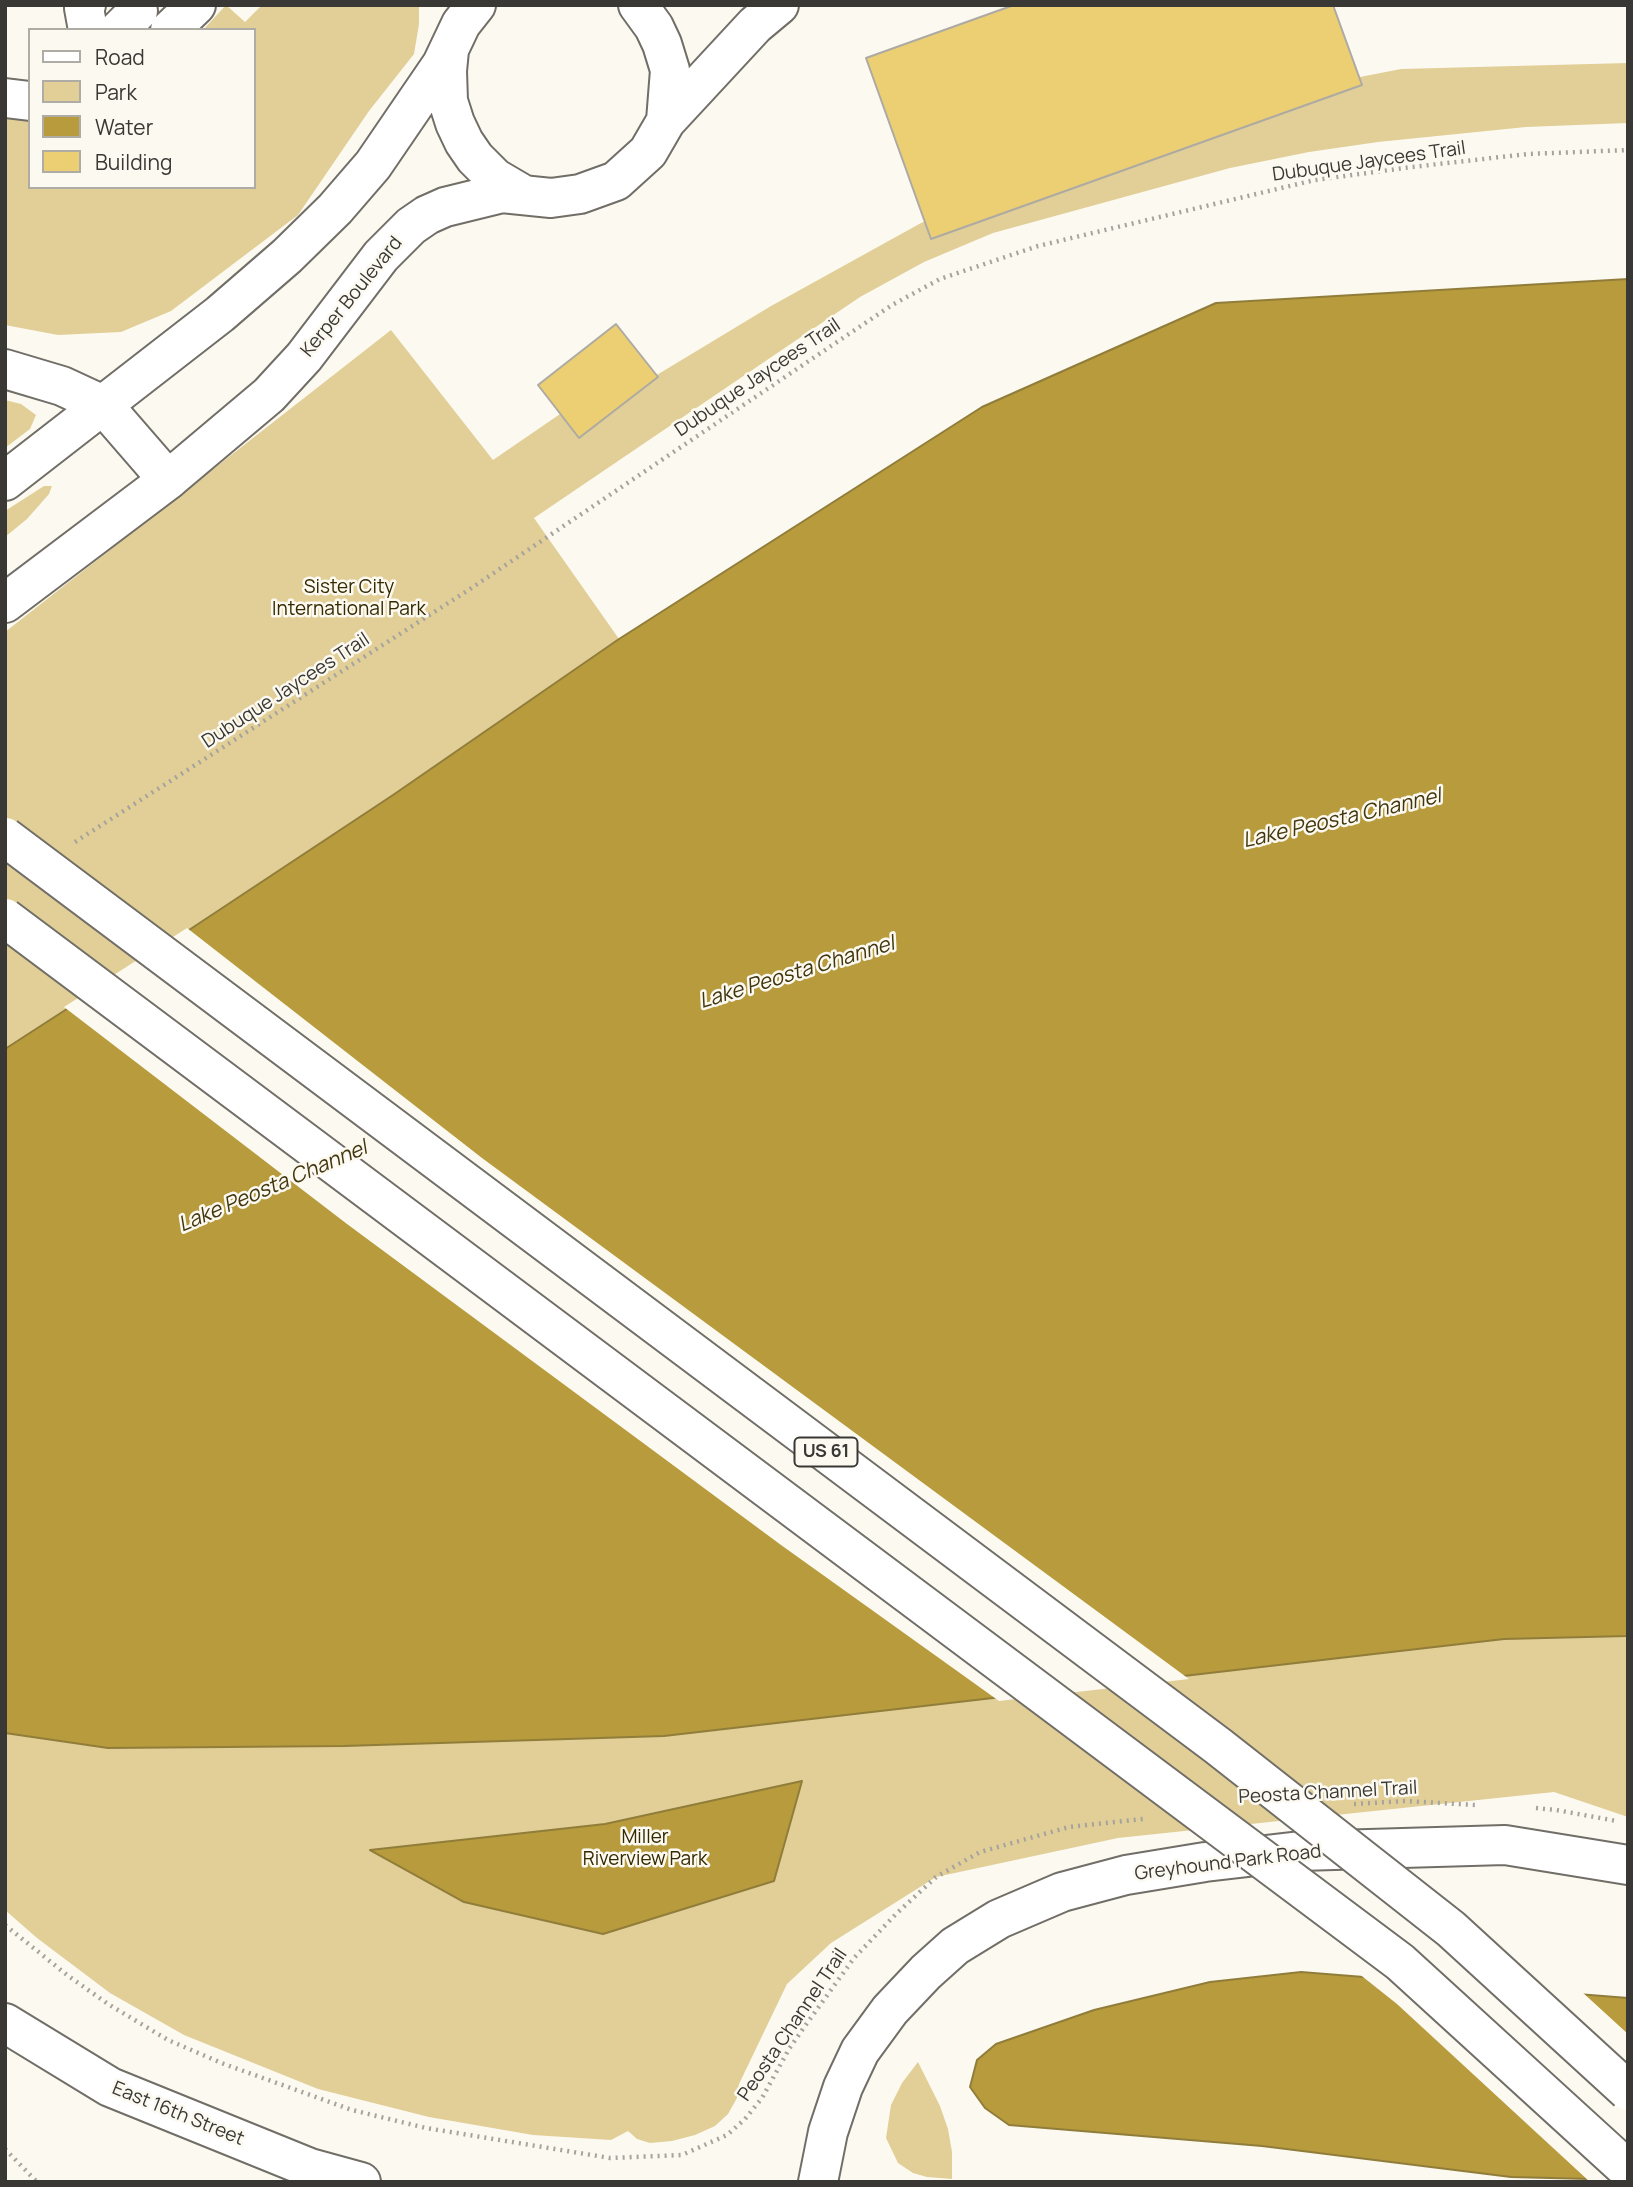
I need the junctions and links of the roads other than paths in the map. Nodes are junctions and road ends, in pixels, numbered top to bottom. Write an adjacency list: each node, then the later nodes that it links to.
1 (86, 5): 6 (main road)
2 (197, 5): 7 (main road)
3 (638, 5): 10 (main road)
4 (779, 5): 10 (main road, Kerper Boulevard)
5 (462, 21): 11 (main road); 13 (main road)
6 (88, 28)
7 (172, 28)
8 (5, 98): 9 (main road)
9 (28, 101)
10 (666, 121): 11 (main road, Kerper Boulevard)
11 (524, 195): 14 (main road, Kerper Boulevard)
12 (5, 369): 13 (main road)
13 (103, 405): 14 (main road); 15 (main road)
14 (168, 480): 16 (main road, Kerper Boulevard)
15 (5, 481)
16 (5, 603)
17 (5, 836): 21 (main road, US 61, bridge)
18 (5, 918): 22 (main road, bridge)
19 (1628, 1865): 24 (main road, Greyhound Park Road)
20 (5, 2023): 23 (main road, East 16th Street)
21 (1628, 2091)
22 (1628, 2171)
23 (361, 2182)
24 (818, 2182)

